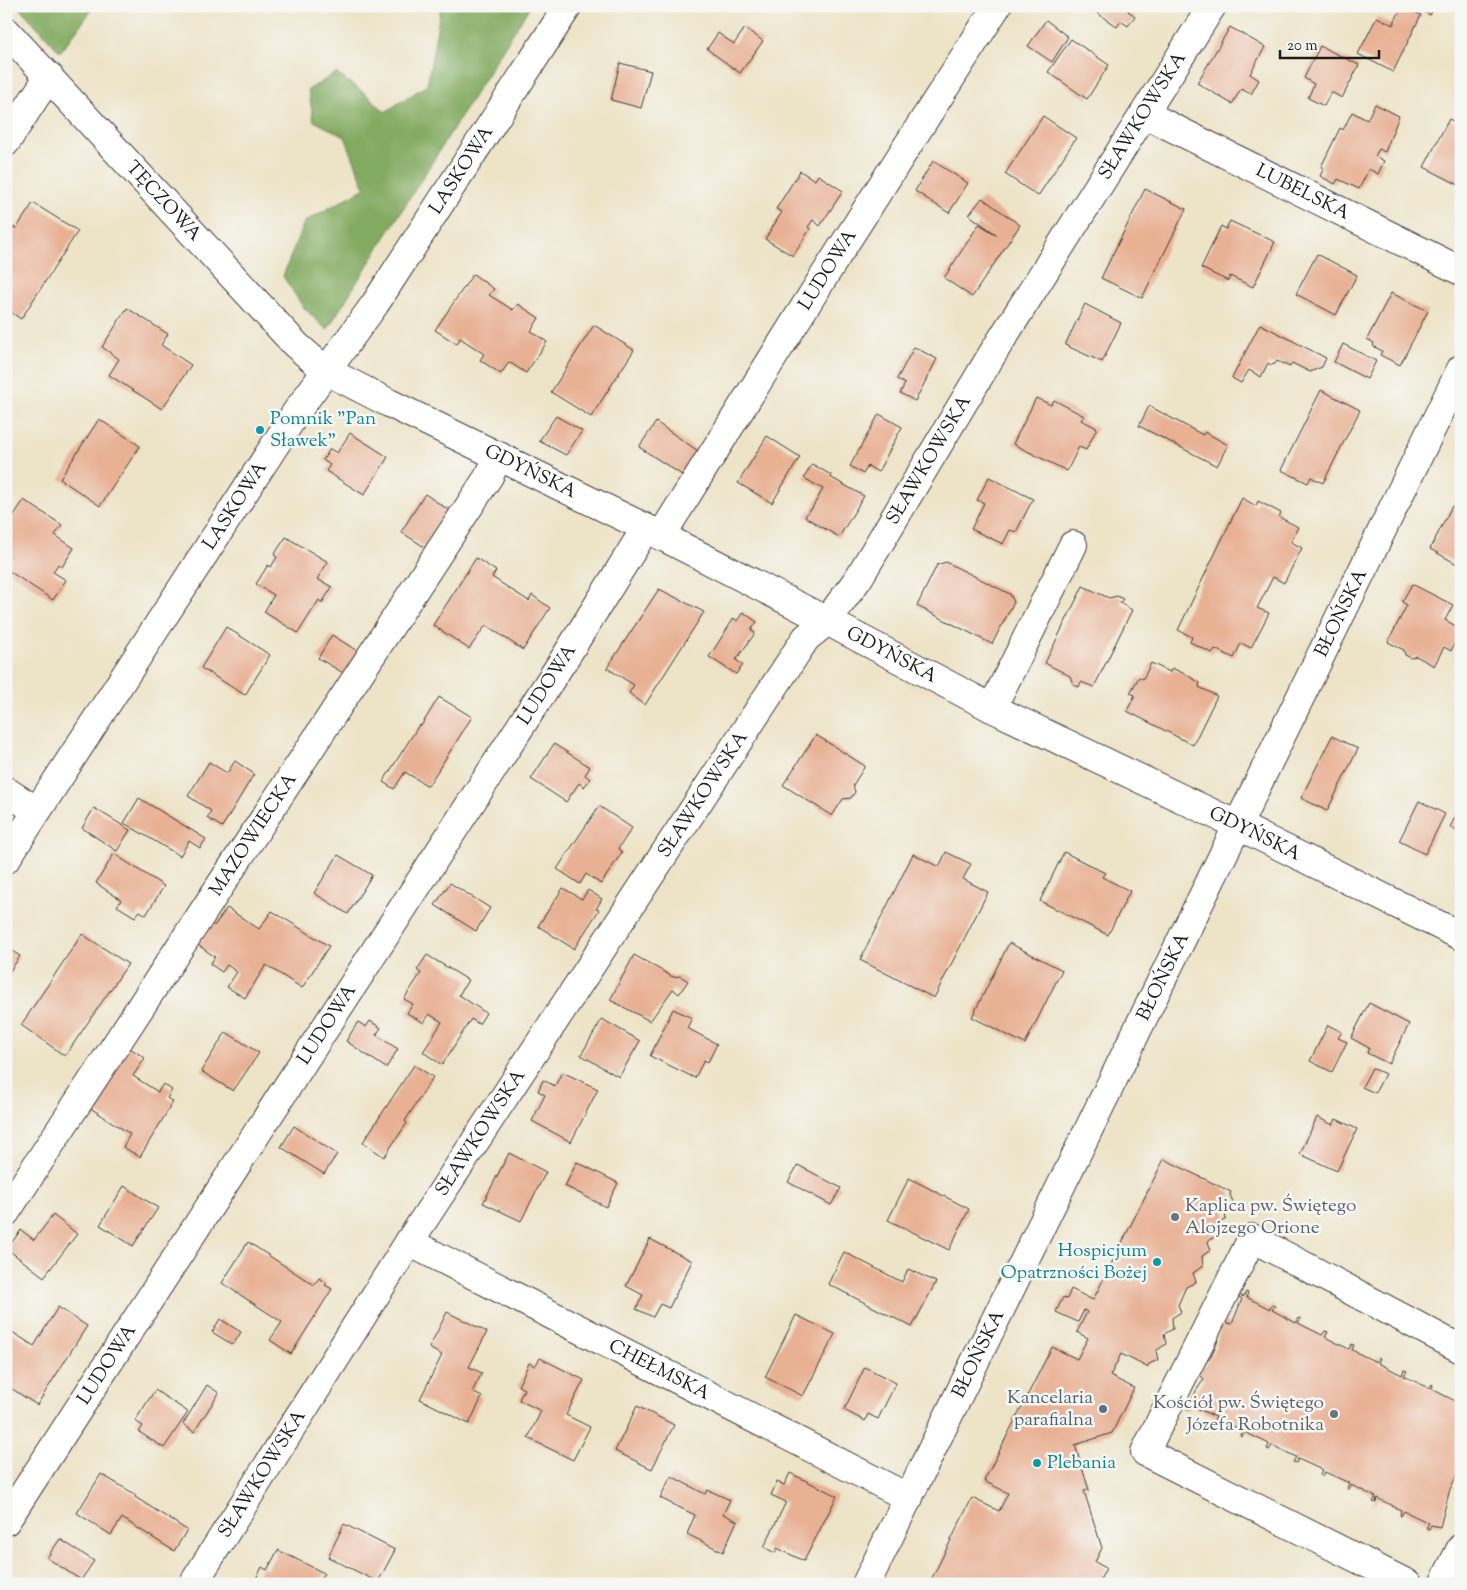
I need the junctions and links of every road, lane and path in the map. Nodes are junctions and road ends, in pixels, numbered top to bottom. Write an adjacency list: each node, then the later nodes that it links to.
1 (568, 6): 10 (street, LASKOWA)
2 (997, 6): 12 (street, LUDOWA)
3 (1212, 6): 6 (street, SŁAWKOWSKA)
4 (6, 31): 5 (street, TĘCZOWA)
5 (49, 76): 7 (street); 10 (street, TĘCZOWA)
6 (1145, 114): 8 (street, LUBELSKA); 14 (street, SŁAWKOWSKA)
7 (6, 142)
8 (1461, 271)
9 (1461, 369): 18 (street, BŁOŃSKA)
10 (326, 370): 11 (street, GDYŃSKA); 17 (street, LASKOWA)
11 (499, 456): 12 (street, GDYŃSKA); 21 (street, MAZOWIECKA)
12 (653, 532): 14 (street, GDYŃSKA); 25 (street, LUDOWA)
13 (1073, 545): 15 (street)
14 (827, 620): 15 (street, GDYŃSKA); 22 (street, SŁAWKOWSKA)
15 (992, 708): 18 (street, GDYŃSKA)
16 (6, 791): 17 (street)
17 (37, 811): 19 (street, LASKOWA)
18 (1237, 825): 20 (street, GDYŃSKA); 24 (street, BŁOŃSKA)
19 (6, 859)
20 (1461, 936)
21 (6, 1212)
22 (409, 1242): 24 (street, CHEŁMSKA); 27 (street, SŁAWKOWSKA)
23 (1461, 1349): 29 (street)
24 (909, 1498): 28 (street, BŁOŃSKA)
25 (6, 1521)
26 (1461, 1548): 30 (street)
27 (193, 1584)
28 (866, 1584)
29 (1408, 1584)
30 (1443, 1584)

